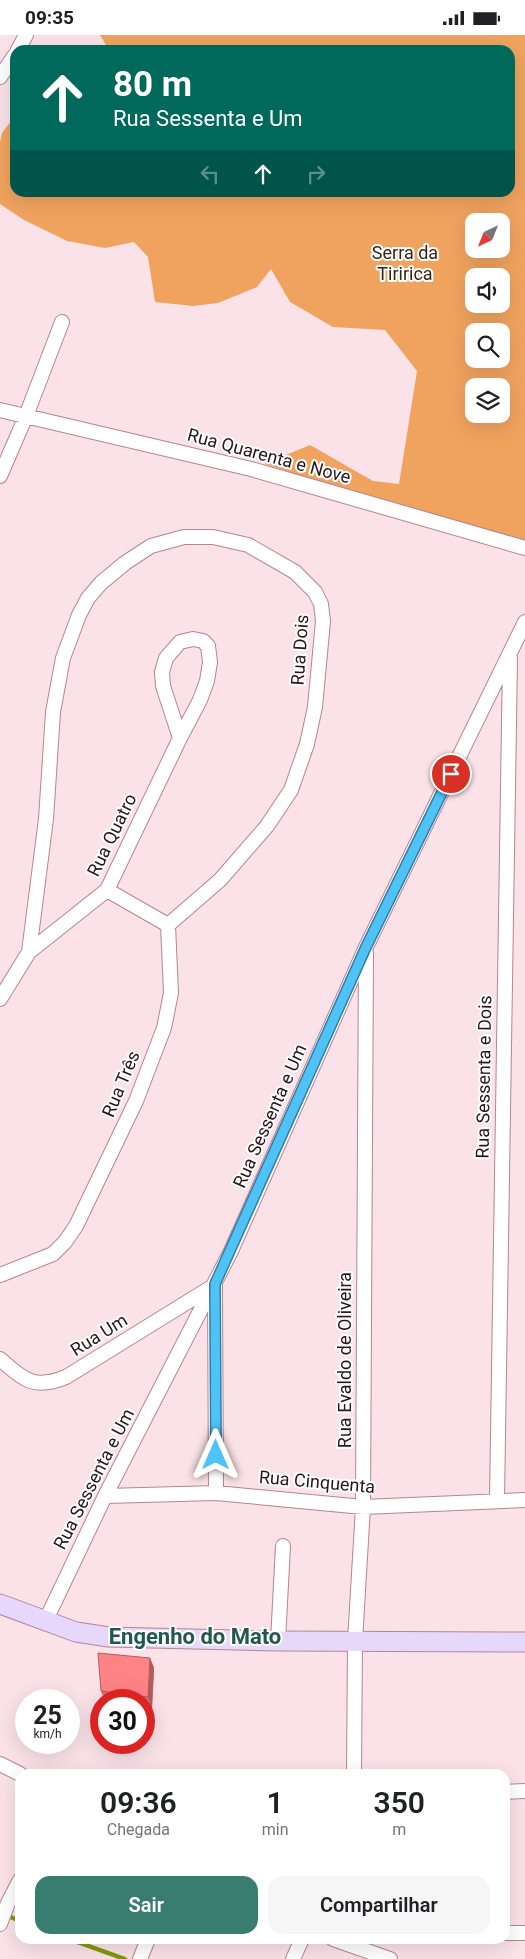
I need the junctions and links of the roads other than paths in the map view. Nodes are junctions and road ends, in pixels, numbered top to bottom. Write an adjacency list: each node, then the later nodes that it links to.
1 (10, 62): 2 (street)
2 (0, 77)
3 (62, 322): 5 (street)
4 (0, 410): 5 (street, Rua Quarenta e Nove)
5 (26, 416): 6 (street); 7 (street, Rua Quarenta e Nove)
6 (0, 476)
7 (525, 548)
8 (525, 622): 9 (street, Rua Sessenta e Um)
9 (510, 654): 13 (street, Rua Sessenta e Um); 21 (street, Rua Sessenta e Dois)
10 (180, 738): 10 (street, Rua Quatro); 11 (street, Rua Quatro)
11 (107, 889): 12 (street); 14 (street, Rua Quatro)
12 (168, 925): 14 (street, Rua Dois); 16 (street, Rua Três)
13 (366, 947): 17 (street, Rua Sessenta e Um); 23 (street, Rua Evaldo de Oliveira)
14 (29, 952): 15 (street, Rua Quatro)
15 (0, 999)
16 (0, 1275)
17 (215, 1284): 18 (street, Rua Um); 19 (street); 20 (street, Rua Sessenta e Um)
18 (0, 1359)
19 (216, 1493): 20 (street, Rua Cinquenta); 23 (street, Rua Cinquenta)
20 (106, 1496): 26 (street, Rua Sessenta e Um)
21 (497, 1500): 22 (street, Rua Cinquenta); 23 (street, Rua Cinquenta)
22 (525, 1500)
23 (363, 1507): 28 (street, Rua Evaldo de Oliveira)
24 (283, 1546): 27 (street)
25 (0, 1604): 26 (main road)
26 (45, 1621): 27 (main road)
27 (278, 1641): 28 (main road)
28 (355, 1641): 29 (main road); 31 (street, Rua Evaldo de Oliveira)
29 (525, 1642)
30 (0, 1764): 32 (street)
31 (354, 1769)
32 (15, 1772)
33 (525, 1791): 34 (street)
34 (510, 1792)
35 (15, 1890): 36 (street)
36 (0, 1924)
37 (510, 1933): 38 (street)
38 (525, 1933)
39 (146, 1944): 42 (street)
40 (300, 1944): 43 (street)
41 (347, 1944): 44 (street)
42 (140, 1958)
43 (293, 1959)
44 (390, 1959)

